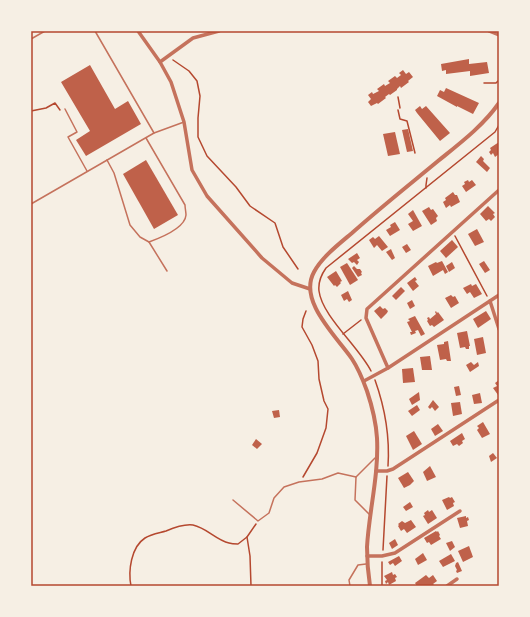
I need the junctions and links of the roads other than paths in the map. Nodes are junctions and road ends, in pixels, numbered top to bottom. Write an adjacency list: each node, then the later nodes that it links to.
1 (45, 31): 7 (lane)
2 (95, 31): 12 (lane)
3 (138, 31): 8 (street)
4 (219, 31): 8 (street)
5 (489, 31): 6 (street)
6 (499, 35)
7 (31, 39)
8 (160, 62): 11 (street)
9 (499, 103): 20 (street)
10 (65, 109): 15 (lane)
11 (184, 122): 12 (lane); 20 (street)
12 (154, 133): 13 (lane)
13 (146, 138): 14 (lane); 18 (lane)
14 (107, 160): 15 (lane); 18 (lane)
15 (87, 171): 17 (lane)
16 (499, 190): 24 (street)
17 (31, 204)
18 (149, 242): 19 (lane)
19 (167, 271)
20 (310, 289): 25 (street)
21 (499, 295): 22 (street)
22 (490, 301): 23 (street); 24 (street)
23 (499, 329)
24 (388, 368): 25 (street)
25 (364, 381): 27 (street)
26 (499, 400): 28 (street)
27 (377, 457): 28 (street); 29 (lane)
28 (376, 471): 32 (street)
29 (356, 477): 30 (lane); 32 (lane)
30 (233, 500)
31 (460, 511): 33 (street)
32 (370, 516): 33 (street)
33 (367, 556): 34 (street)
34 (368, 563): 36 (lane); 37 (street)
35 (456, 579): 38 (street)
36 (350, 586)
37 (370, 586)
38 (447, 586)

